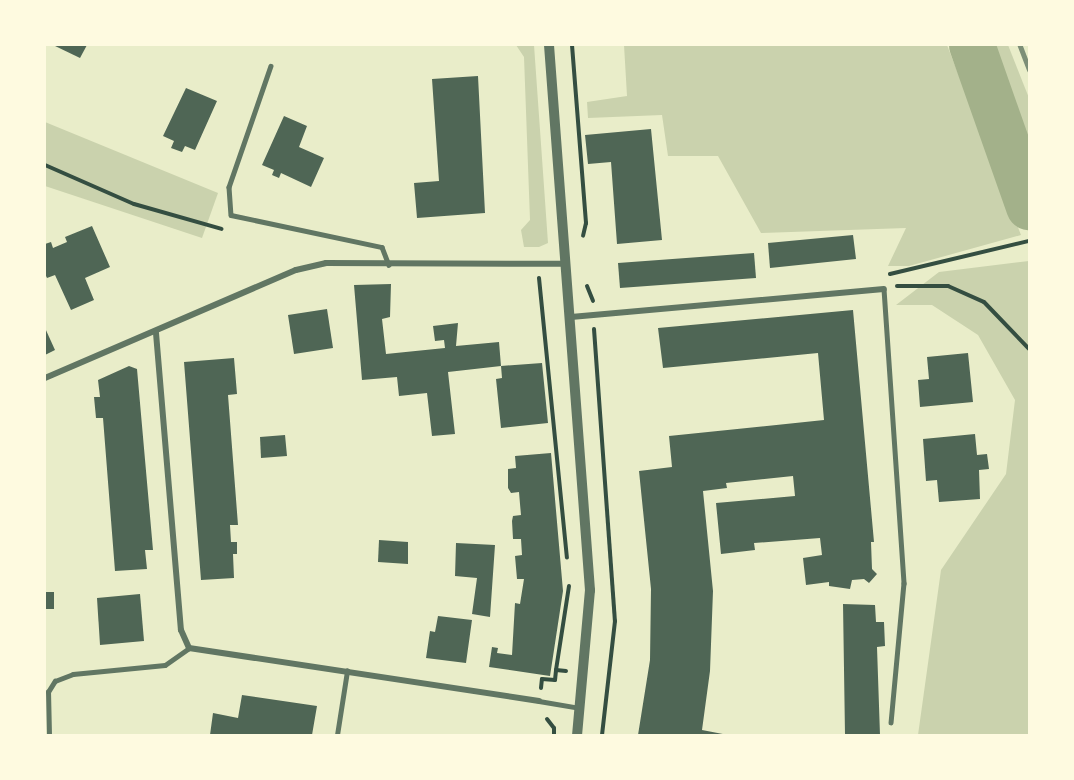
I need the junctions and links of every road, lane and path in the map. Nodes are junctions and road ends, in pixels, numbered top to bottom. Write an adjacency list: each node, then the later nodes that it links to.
1 (549, 45): 8 (street)
2 (572, 45): 7 (path)
3 (271, 66): 9 (lane)
4 (45, 165): 5 (path)
5 (222, 229)
6 (1029, 241): 11 (path)
7 (584, 247)
8 (567, 264): 10 (street); 15 (street)
9 (388, 265): 10 (street); 16 (street)
10 (538, 265): 19 (path)
11 (882, 276)
12 (587, 277): 14 (path)
13 (884, 289): 14 (street); 17 (path); 27 (lane)
14 (593, 315): 15 (street); 24 (path)
15 (571, 317): 23 (street)
16 (156, 333): 18 (street); 21 (street)
17 (1029, 349)
18 (45, 378)
19 (567, 562)
20 (568, 574): 23 (path)
21 (189, 648): 22 (street); 28 (lane)
22 (347, 671): 25 (street); 29 (lane)
23 (582, 674): 24 (path); 26 (street)
24 (611, 678): 31 (path)
25 (538, 701): 26 (lane)
26 (580, 708): 30 (street)
27 (891, 722)
28 (49, 735)
29 (338, 735)
30 (578, 735)
31 (602, 735)

